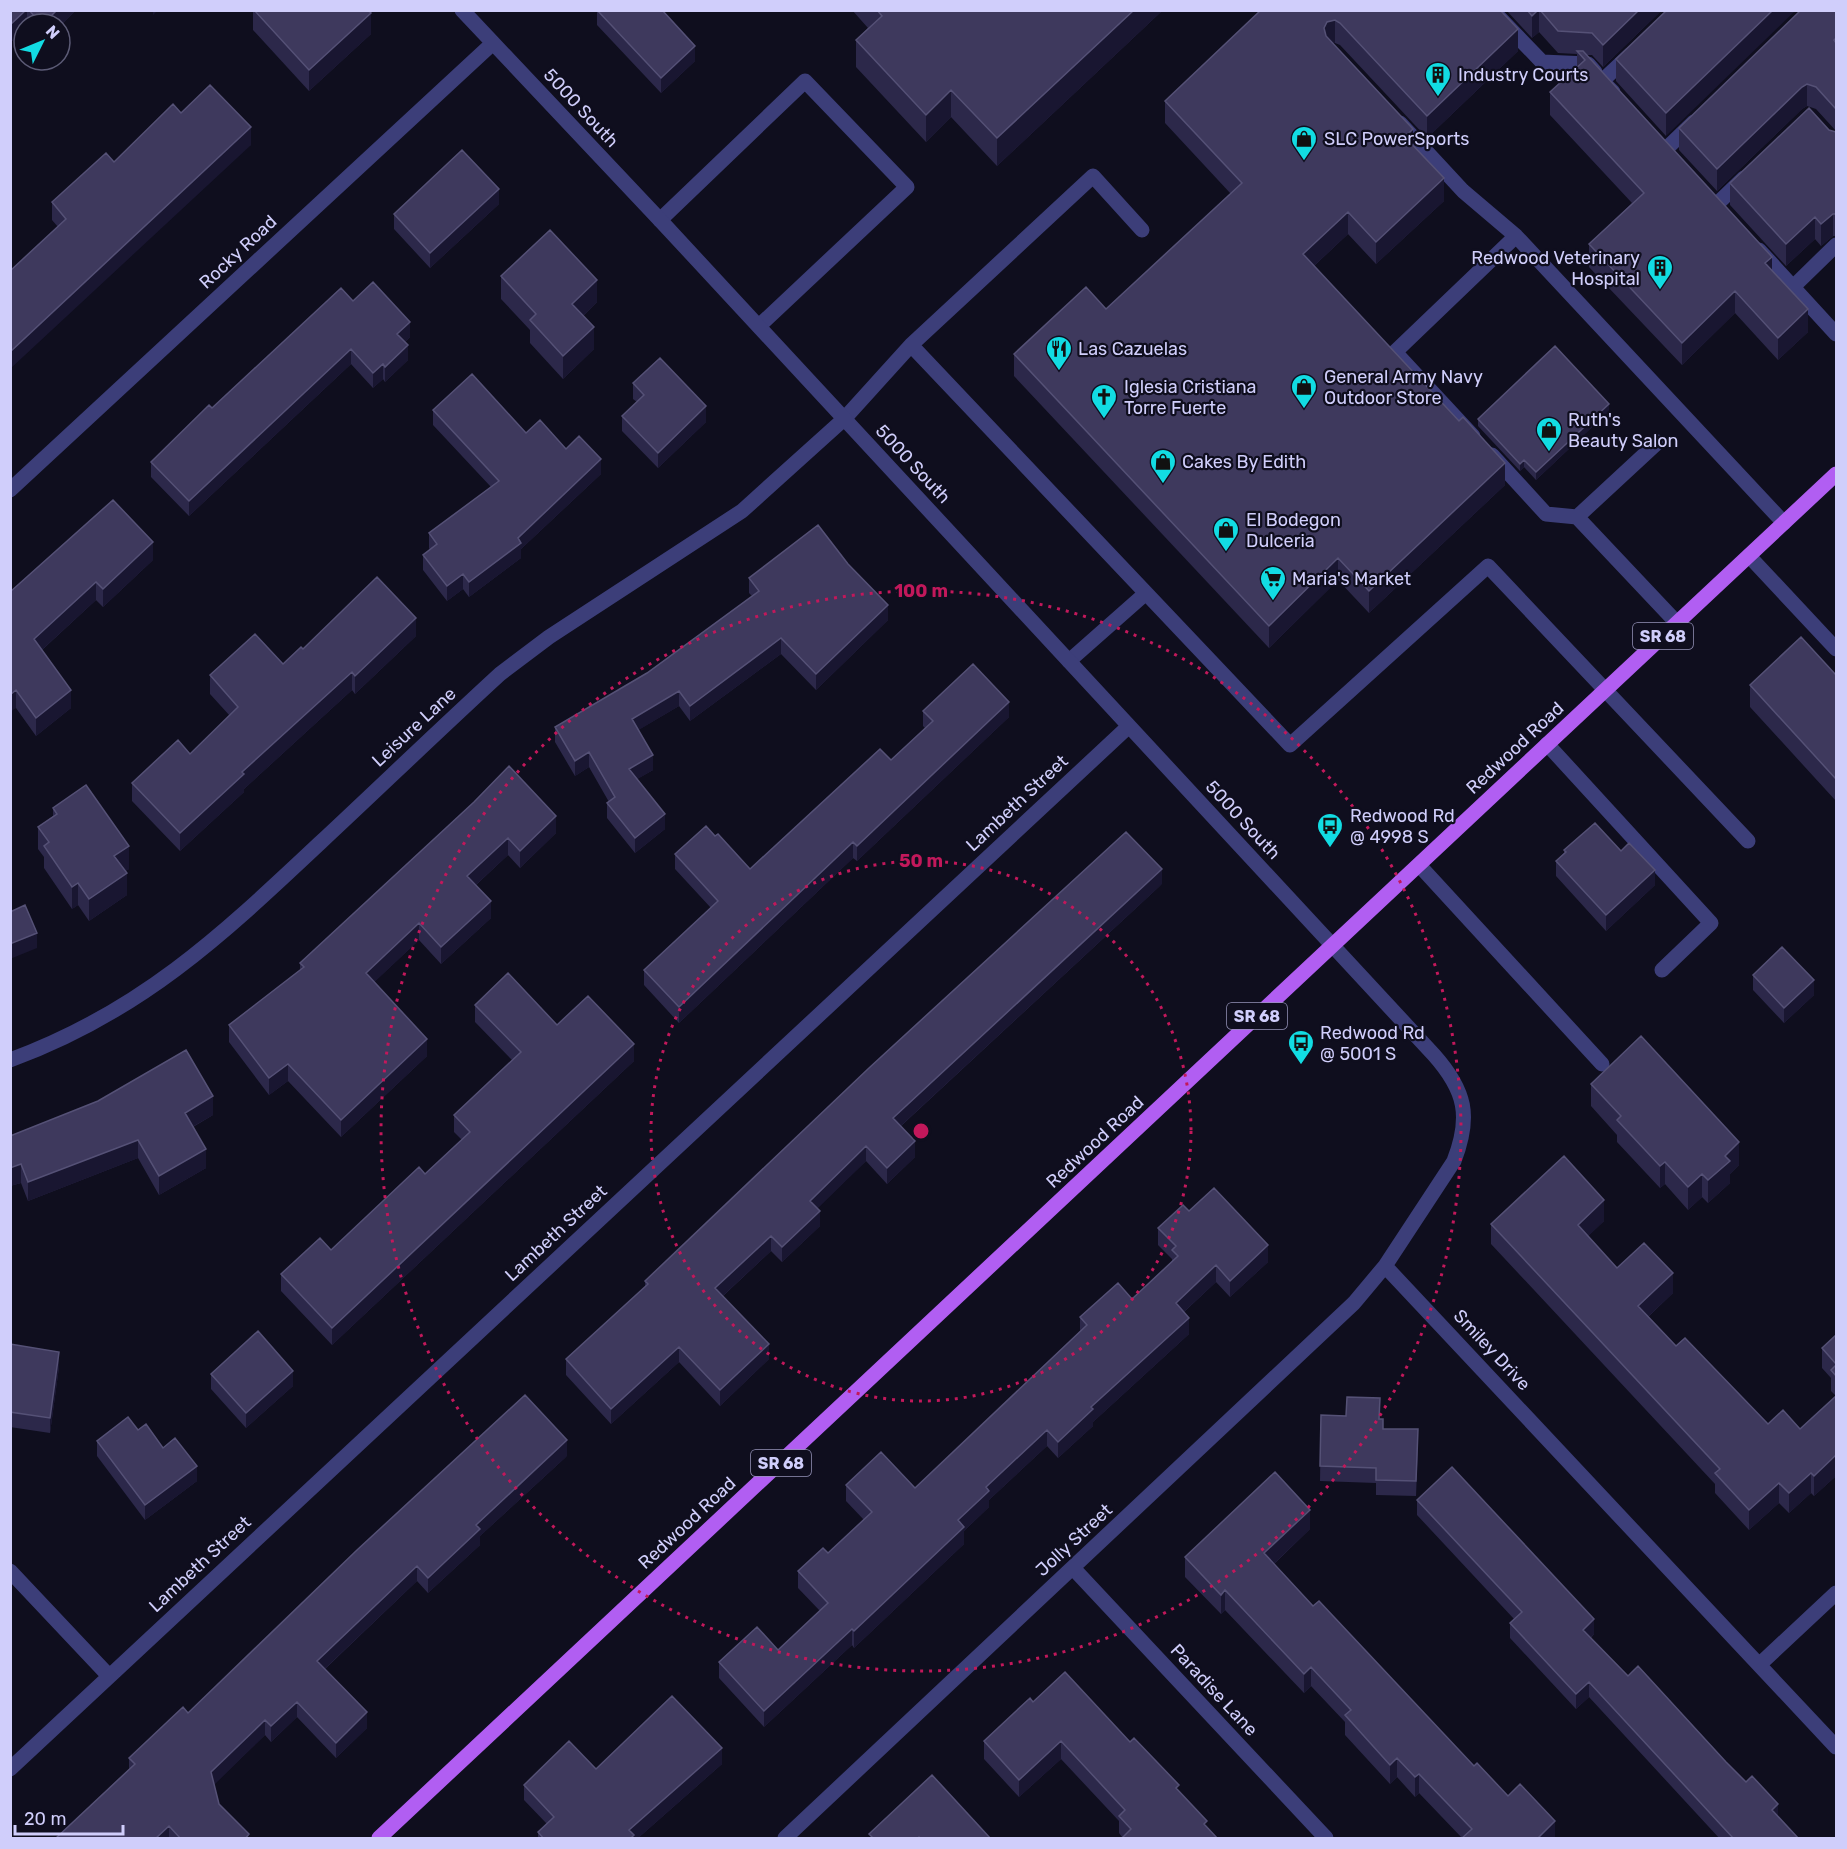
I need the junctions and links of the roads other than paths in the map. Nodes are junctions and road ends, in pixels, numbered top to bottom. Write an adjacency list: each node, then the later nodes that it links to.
1 (462, 10): 4 (street, 5000 South)
2 (1492, 10): 5 (street)
3 (1644, 42): 5 (street)
4 (493, 43): 12 (street, 5000 South); 24 (street, Rocky Road)
5 (1602, 81): 6 (street)
6 (1626, 106)
7 (1708, 108): 9 (street)
8 (1390, 112): 14 (street)
9 (1665, 149)
10 (1759, 164): 11 (street)
11 (1717, 204)
12 (660, 220): 18 (street, 5000 South); 18 (street)
13 (1142, 230): 20 (street, Leisure Lane)
14 (1516, 236): 25 (street); 26 (street)
15 (1747, 237): 17 (street)
16 (1836, 245): 17 (street)
17 (1793, 287): 19 (street)
18 (759, 326): 21 (street, 5000 South)
19 (1836, 334)
20 (911, 345): 21 (street, Leisure Lane); 28 (street)
21 (844, 419): 31 (street, 5000 South); 39 (street, Leisure Lane)
22 (1658, 442): 25 (street)
23 (1836, 474): 26 (main road, Redwood Road / SR 68)
24 (10, 490)
25 (1577, 517): 29 (street)
26 (1784, 523): 27 (main road, Redwood Road / SR 68)
27 (1749, 556): 29 (main road, Redwood Road / SR 68); 30 (street)
28 (1146, 593): 31 (street); 32 (street)
29 (1677, 623): 32 (main road, Redwood Road / SR 68)
30 (1836, 649)
31 (1069, 661): 33 (street, 5000 South)
32 (1605, 691): 34 (main road, Redwood Road / SR 68); 35 (street)
33 (1129, 726): 37 (street, 5000 South); 46 (street, Lambeth Street)
34 (1547, 744): 36 (main road, Redwood Road / SR 68); 38 (street)
35 (1748, 842)
36 (1419, 865): 37 (main road, Redwood Road / SR 68); 40 (street)
37 (1333, 945): 41 (street); 49 (main road, Redwood Road / SR 68)
38 (1662, 970)
39 (10, 1060)
40 (1602, 1064)
41 (1385, 1266): 42 (street, Jolly Street); 45 (street, Smiley Drive)
42 (1073, 1568): 50 (street, Jolly Street); 51 (street, Paradise Lane)
43 (10, 1571): 46 (street)
44 (1836, 1593): 45 (street)
45 (1759, 1665): 47 (street, Smiley Drive)
46 (109, 1676): 48 (street, Lambeth Street)
47 (1836, 1747)
48 (10, 1769)
49 (379, 1839)
50 (785, 1839)
51 (1326, 1839)

